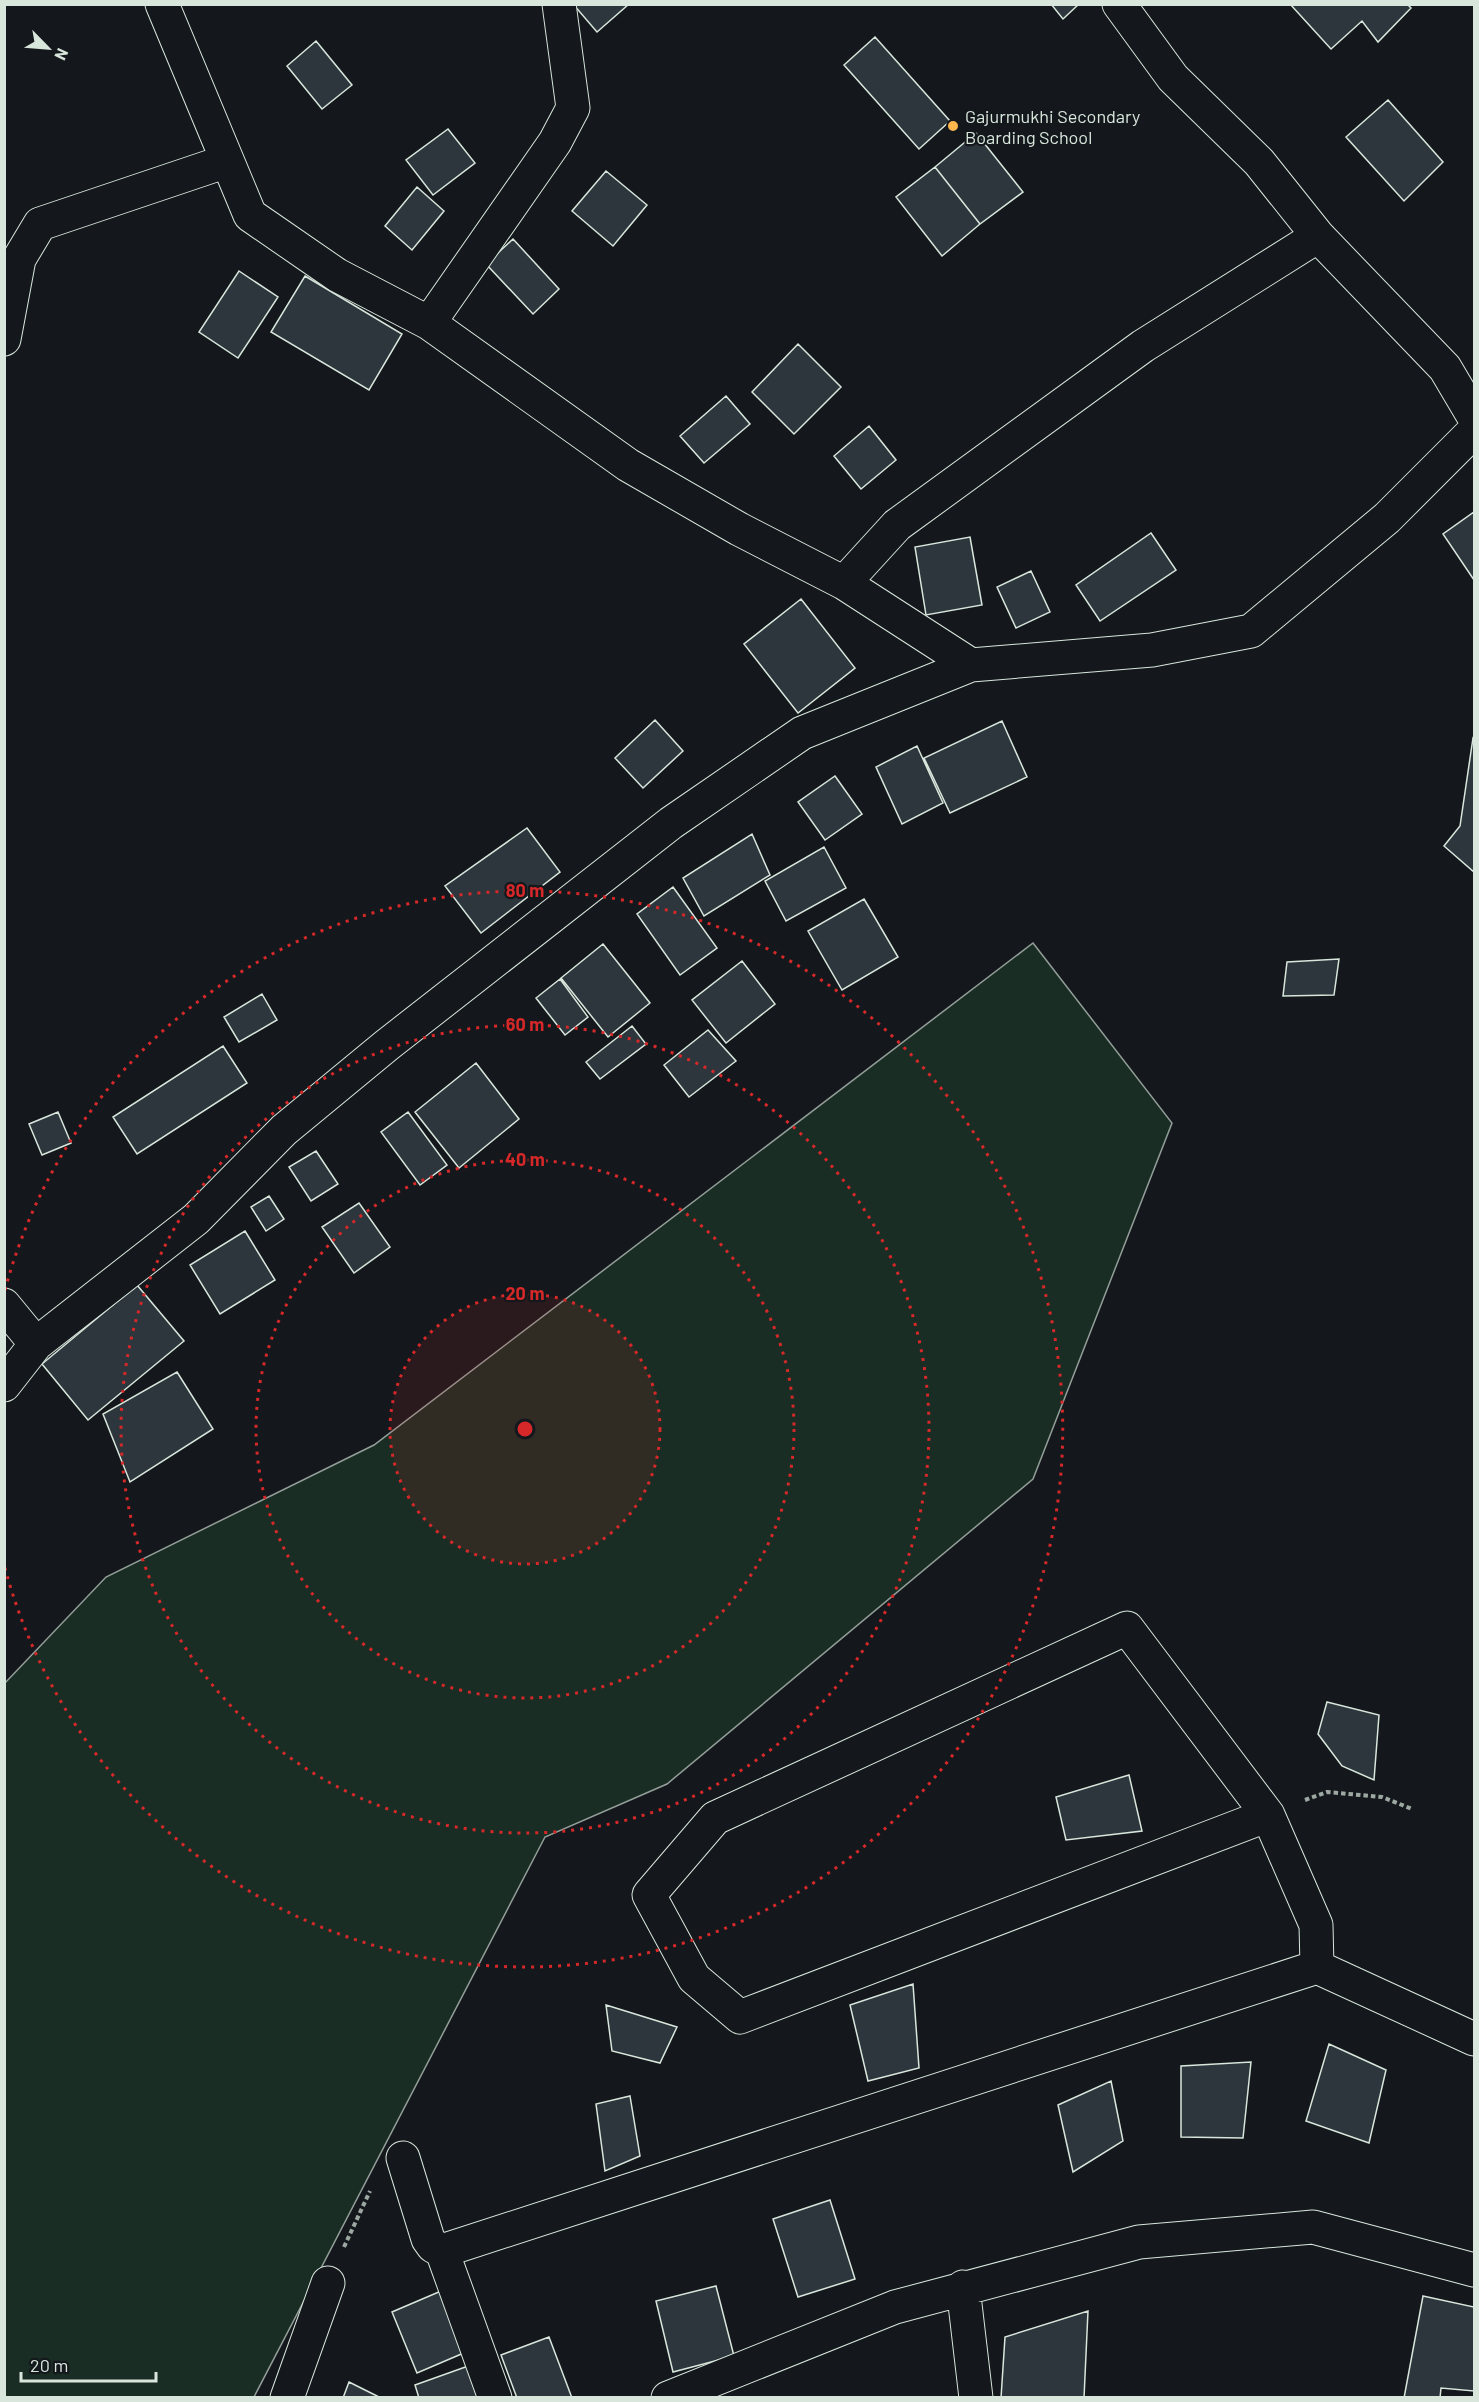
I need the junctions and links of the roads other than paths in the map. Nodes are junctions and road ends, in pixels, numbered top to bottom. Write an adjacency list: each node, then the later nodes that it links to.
1 (162, 4): 4 (street)
2 (559, 4): 6 (street)
3 (1119, 4): 5 (street)
4 (227, 161): 6 (street); 7 (street)
5 (1318, 236): 8 (street); 10 (street)
6 (429, 323): 10 (street)
7 (4, 339)
8 (1474, 417)
9 (1474, 431): 11 (street)
10 (844, 583): 11 (street)
11 (971, 665): 13 (street)
12 (4, 1305): 13 (street)
13 (36, 1344): 14 (street)
14 (4, 1385)
15 (1268, 1815): 15 (street); 16 (street)
16 (1317, 1967): 17 (street); 19 (street)
17 (1474, 2039)
18 (403, 2158): 19 (street)
19 (442, 2251): 24 (street)
20 (1474, 2270): 22 (street)
21 (328, 2283): 23 (street)
22 (963, 2287): 25 (street); 26 (street)
23 (287, 2397)
24 (495, 2397)
25 (669, 2397)
26 (976, 2397)

